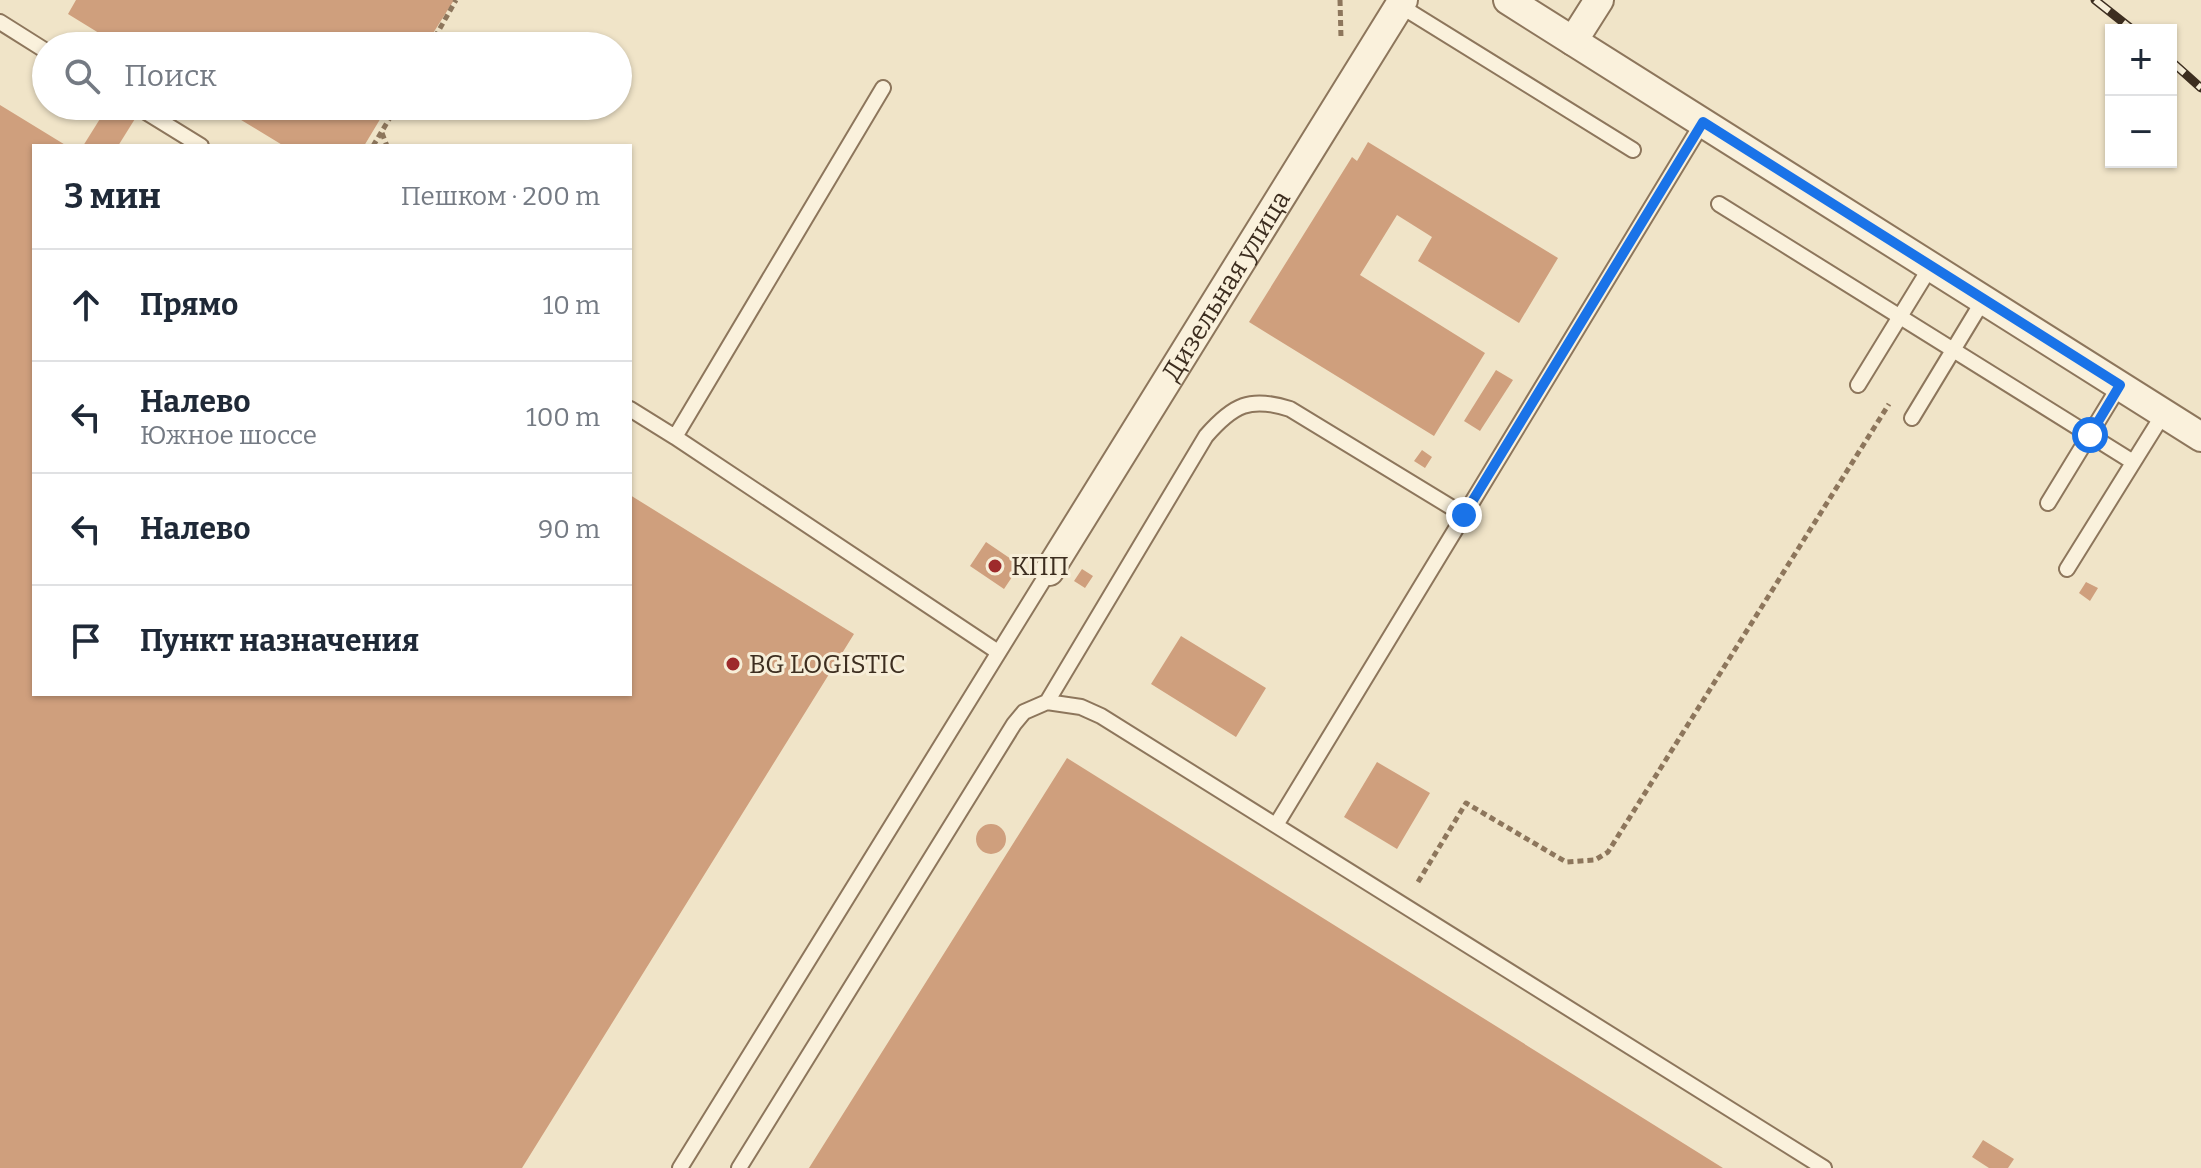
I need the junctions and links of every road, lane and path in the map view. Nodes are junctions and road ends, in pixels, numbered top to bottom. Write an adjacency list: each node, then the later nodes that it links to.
1 (456, 0): 6 (path)
2 (1508, 0): 7 (street)
3 (1599, 0): 7 (street)
4 (1401, 3): 17 (lane); 36 (street, Дизельная улица)
5 (0, 22): 8 (lane)
6 (438, 32)
7 (1573, 41): 12 (street)
8 (32, 42)
9 (883, 88): 30 (lane)
10 (159, 120): 14 (lane)
11 (389, 120): 13 (path)
12 (1703, 122): 19 (street); 34 (lane)
13 (382, 132): 15 (path); 16 (path)
14 (198, 144)
15 (374, 144)
16 (386, 144)
17 (1633, 150)
18 (1719, 204): 21 (lane)
19 (1931, 266): 20 (street); 21 (lane)
20 (1984, 299): 22 (lane); 24 (street)
21 (1900, 317): 22 (lane); 23 (lane)
22 (1953, 350): 28 (lane); 29 (lane)
23 (1858, 385)
24 (2120, 385): 27 (street); 29 (lane)
25 (1890, 402): 40 (path)
26 (632, 410): 30 (lane)
27 (2164, 413): 31 (street); 32 (lane)
28 (1912, 418)
29 (2090, 435): 32 (lane); 33 (lane)
30 (675, 437): 37 (lane)
31 (2201, 437)
32 (2133, 462): 35 (lane)
33 (2048, 503)
34 (1464, 515): 38 (lane); 39 (lane)
35 (2067, 569)
36 (1049, 571): 37 (lane)
37 (998, 652): 41 (lane)
38 (1047, 702): 39 (lane); 42 (lane)
39 (1276, 825): 43 (lane)
40 (1418, 882)
41 (680, 1168)
42 (739, 1168)
43 (1824, 1168)

